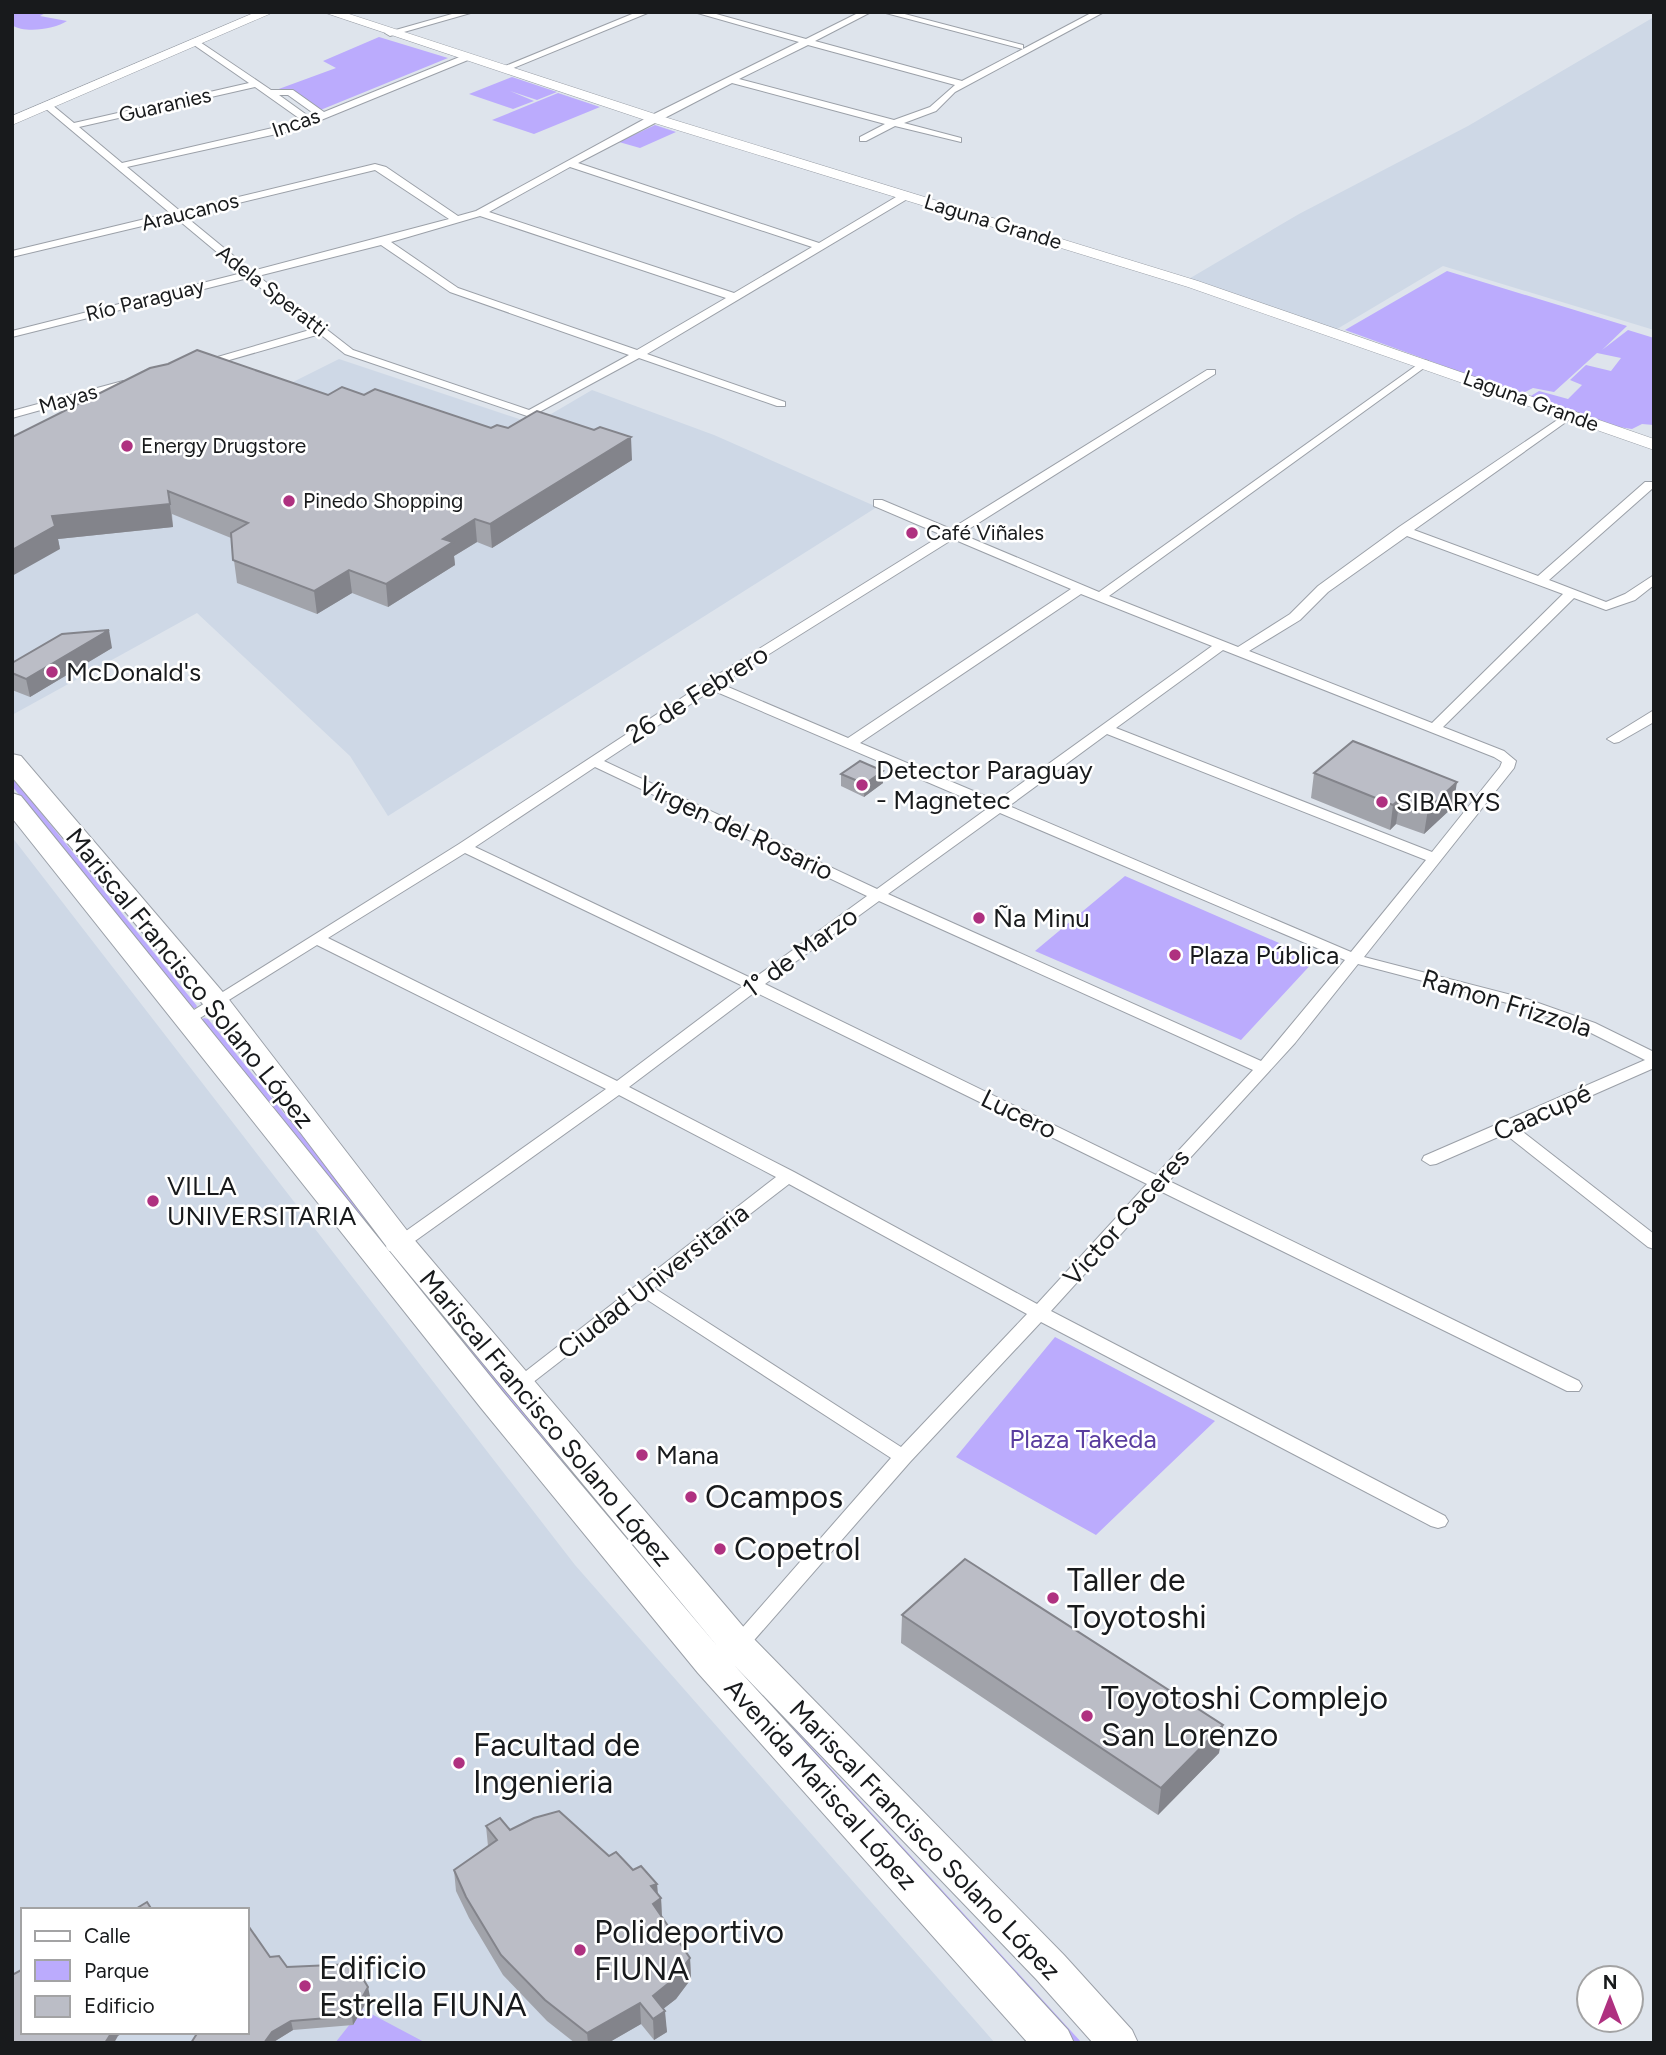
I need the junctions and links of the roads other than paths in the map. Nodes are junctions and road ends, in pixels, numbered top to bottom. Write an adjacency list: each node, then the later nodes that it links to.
1 (268, 12): 11 (main road)
2 (329, 12): 10 (main road, Laguna Grande)
3 (470, 12): 10 (street)
4 (646, 12): 15 (street)
5 (698, 12): 12 (street)
6 (867, 12): 12 (street, Río Paraguay)
7 (886, 12): 13 (street)
8 (1082, 12): 9 (street)
9 (1097, 14): 18 (street)
10 (390, 33): 14 (main road, Laguna Grande)
11 (197, 43): 17 (street); 20 (main road)
12 (806, 43): 16 (street, Río Paraguay); 18 (street)
13 (1020, 47)
14 (465, 58): 15 (main road, Laguna Grande); 21 (street, Incas)
15 (503, 69): 22 (main road, Laguna Grande)
16 (729, 79): 22 (street, Río Paraguay); 25 (street)
17 (257, 84): 19 (street); 26 (street, Guaranies)
18 (962, 84): 25 (street)
19 (270, 93): 21 (street); 23 (street)
20 (48, 106): 24 (main road); 26 (street, Adela Speratti)
21 (323, 114): 23 (street, Incas)
22 (653, 118): 29 (street, Río Paraguay); 31 (main road, Laguna Grande)
23 (308, 120): 30 (street, Incas)
24 (12, 121)
25 (894, 123): 27 (street); 28 (street)
26 (72, 126): 30 (street, Adela Speratti)
27 (863, 139)
28 (958, 140)
29 (569, 164): 32 (street, Río Paraguay); 36 (street)
30 (120, 166): 33 (street, Adela Speratti)
31 (905, 196): 36 (street); 43 (main road, Laguna Grande)
32 (480, 213): 34 (street, Río Paraguay); 39 (street)
33 (178, 215): 34 (street, Araucanos); 37 (street, Araucanos); 38 (street, Adela Speratti)
34 (458, 221): 35 (street, Río Paraguay)
35 (383, 241): 38 (street, Río Paraguay); 42 (street)
36 (819, 246): 39 (street)
37 (14, 251)
38 (249, 274): 40 (street, Adela Speratti); 41 (street, Río Paraguay)
39 (734, 297): 42 (street)
40 (323, 331): 42 (street, Adela Speratti); 44 (street)
41 (12, 334)
42 (639, 354): 47 (street)
43 (1424, 363): 49 (main road, Laguna Grande); 59 (street)
44 (185, 372)
45 (1211, 372): 54 (street, 26 de Febrero)
46 (123, 384): 48 (street, Mayas)
47 (781, 404)
48 (12, 415)
49 (1569, 415): 50 (main road, Laguna Grande); 53 (street)
50 (1654, 445)
51 (1649, 485): 56 (street)
52 (878, 503): 54 (street)
53 (1403, 530): 56 (street); 61 (street)
54 (951, 536): 57 (street); 62 (street, 26 de Febrero)
55 (1654, 579): 58 (street)
56 (1540, 581): 58 (street)
57 (1080, 589): 59 (street); 67 (street)
58 (1571, 594): 65 (street)
59 (1100, 597): 60 (street)
60 (1221, 645): 61 (street); 64 (street, 1° de Marzo)
61 (1238, 652): 65 (street)
62 (711, 685): 67 (street, Ramon Frizzola); 69 (street, 26 de Febrero)
63 (1654, 714): 66 (street)
64 (1106, 729): 71 (street, 1° de Marzo); 73 (street)
65 (1434, 729): 73 (street, Victor Caceres)
66 (1614, 739)
67 (851, 743): 71 (street, Ramon Frizzola)
68 (12, 761): 78 (highway, Mariscal Francisco Solano López)
69 (593, 761): 72 (street, 26 de Febrero); 74 (street, Virgen del Rosario)
70 (12, 801): 79 (highway, Avenida Mariscal López)
71 (1000, 807): 74 (street, 1° de Marzo); 76 (street, Ramon Frizzola)
72 (464, 847): 75 (street, 26 de Febrero); 77 (street, Lucero)
73 (1434, 858): 76 (street, Victor Caceres)
74 (878, 895): 77 (street, 1° de Marzo); 81 (street, Virgen del Rosario)
75 (317, 939): 78 (street, 26 de Febrero); 82 (street)
76 (1355, 959): 80 (street, Ramon Frizzola); 81 (street, Victor Caceres)
77 (754, 985): 82 (street, 1° de Marzo); 86 (street, Lucero)
78 (217, 1003): 79 (street, 26 de Febrero); 88 (highway, Mariscal Francisco Solano López)
79 (186, 1020): 88 (highway, Avenida Mariscal López)
80 (1654, 1060): 83 (street, Caacupé)
81 (1263, 1068): 86 (street, Victor Caceres)
82 (618, 1088): 85 (street); 88 (street, 1° de Marzo)
83 (1507, 1128): 84 (street, Caacupé); 87 (street)
84 (1430, 1160)
85 (788, 1176): 89 (street, Ciudad Universitaria); 90 (street)
86 (1158, 1182): 90 (street, Victor Caceres); 92 (street, Lucero)
87 (1654, 1243)
88 (389, 1250): 91 (highway, Mariscal Francisco Solano López); 95 (highway, Avenida Mariscal López)
89 (643, 1289): 91 (street, Ciudad Universitaria); 93 (street)
90 (1039, 1313): 93 (street, Victor Caceres); 94 (street)
91 (517, 1385): 95 (highway, Mariscal Francisco Solano López)
92 (1573, 1386)
93 (904, 1457): 95 (street, Victor Caceres)
94 (1438, 1521)
95 (725, 1655): 96 (highway, Avenida Mariscal López); 97 (highway, Mariscal Francisco Solano López)
96 (1054, 2043)
97 (1118, 2043)

